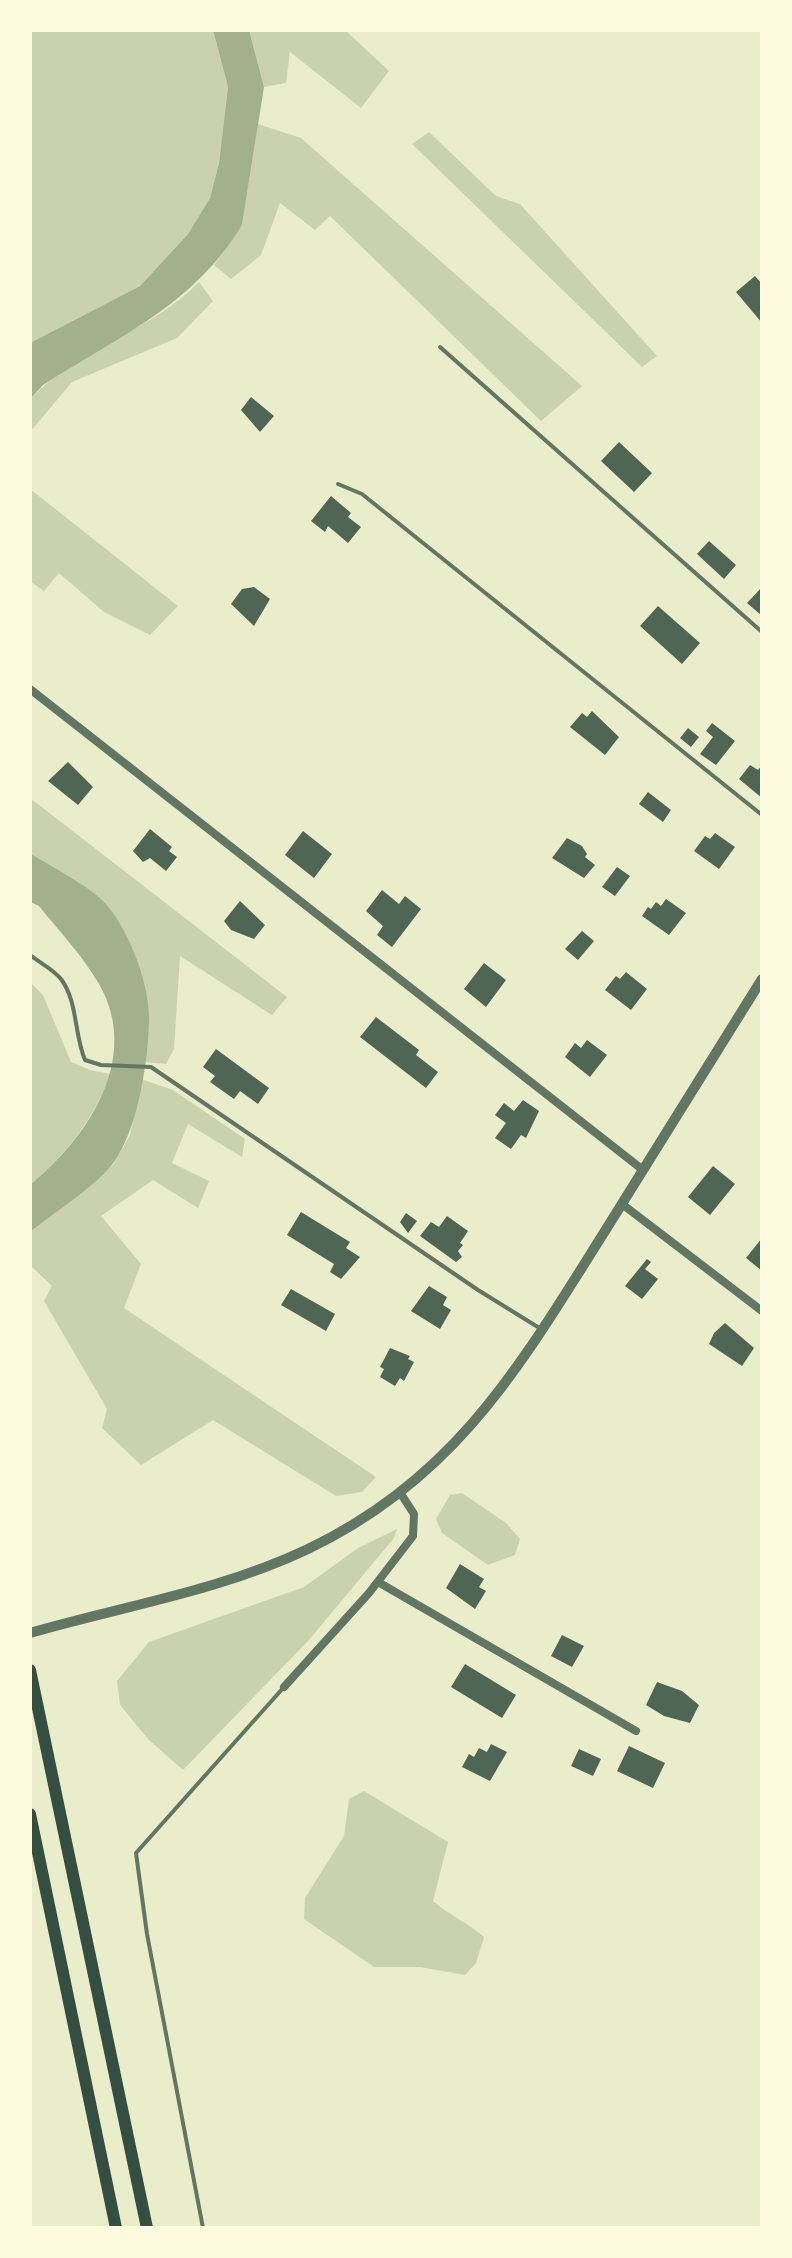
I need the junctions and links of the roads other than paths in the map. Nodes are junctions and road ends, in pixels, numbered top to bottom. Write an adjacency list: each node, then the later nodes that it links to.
1 (440, 347): 3 (lane)
2 (338, 484): 5 (lane)
3 (762, 632)
4 (30, 689): 8 (street)
5 (762, 815)
6 (30, 955): 11 (lane)
7 (762, 979): 8 (street)
8 (643, 1170): 9 (street)
9 (622, 1204): 10 (street); 11 (street)
10 (762, 1311)
11 (543, 1330): 12 (street)
12 (401, 1494): 13 (street); 14 (street)
13 (378, 1582): 16 (street); 17 (street)
14 (30, 1633)
15 (30, 1670): 20 (main road)
16 (284, 1687): 21 (lane)
17 (636, 1731)
18 (30, 1814): 19 (main road)
19 (116, 2228)
20 (147, 2228)
21 (203, 2228)

